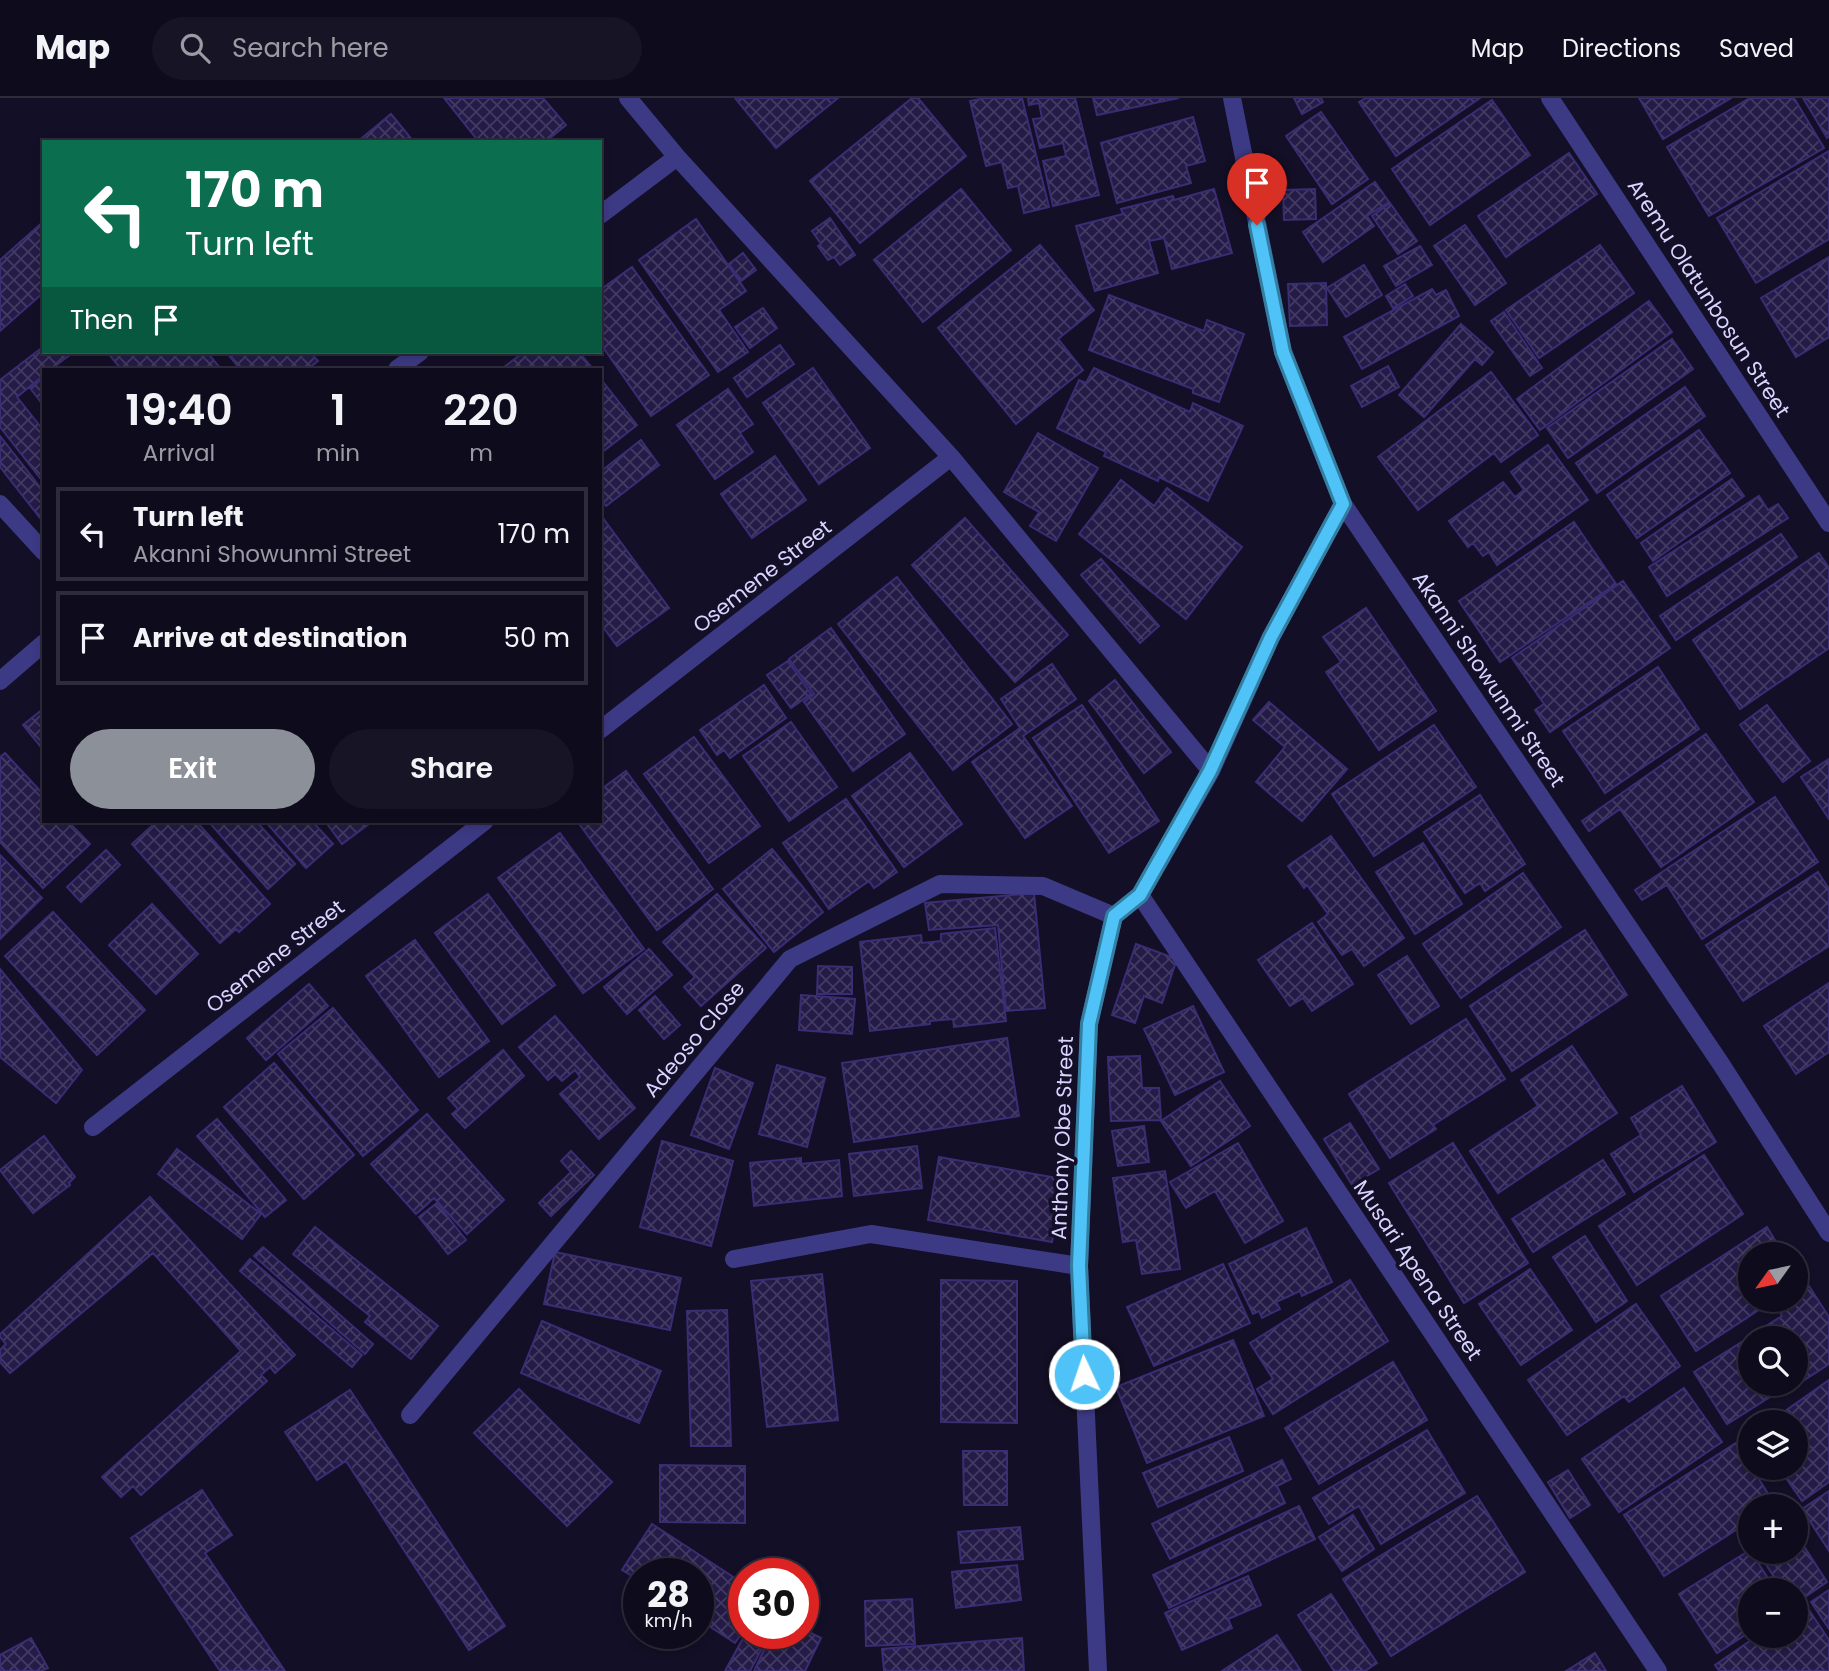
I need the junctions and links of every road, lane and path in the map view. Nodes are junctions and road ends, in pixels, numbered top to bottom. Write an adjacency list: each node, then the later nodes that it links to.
1 (628, 98): 4 (street)
2 (1232, 98): 10 (street, Akanni Showunmi Street)
3 (1550, 98): 11 (street, Aremu Olatunbosun Street)
4 (677, 157): 5 (street); 8 (street)
5 (602, 213)
6 (417, 354): 7 (street)
7 (398, 368)
8 (951, 457): 15 (street, Osemene Street); 16 (street)
9 (0, 504): 12 (street)
10 (1343, 504): 16 (street); 21 (street, Akanni Showunmi Street)
11 (1829, 523)
12 (42, 550)
13 (42, 645): 14 (street)
14 (0, 681)
15 (602, 728)
16 (1210, 771): 18 (street)
17 (482, 823): 20 (street, Osemene Street)
18 (1140, 895): 19 (street); 26 (street, Musari Apena Street)
19 (1114, 916): 23 (street, Anthony Obe Street); 24 (street, Adeoso Close)
20 (93, 1127)
21 (1829, 1233)
22 (734, 1259): 23 (street)
23 (1079, 1266): 25 (street, Anthony Obe Street)
24 (410, 1415)
25 (1098, 1671)
26 (1658, 1671)

